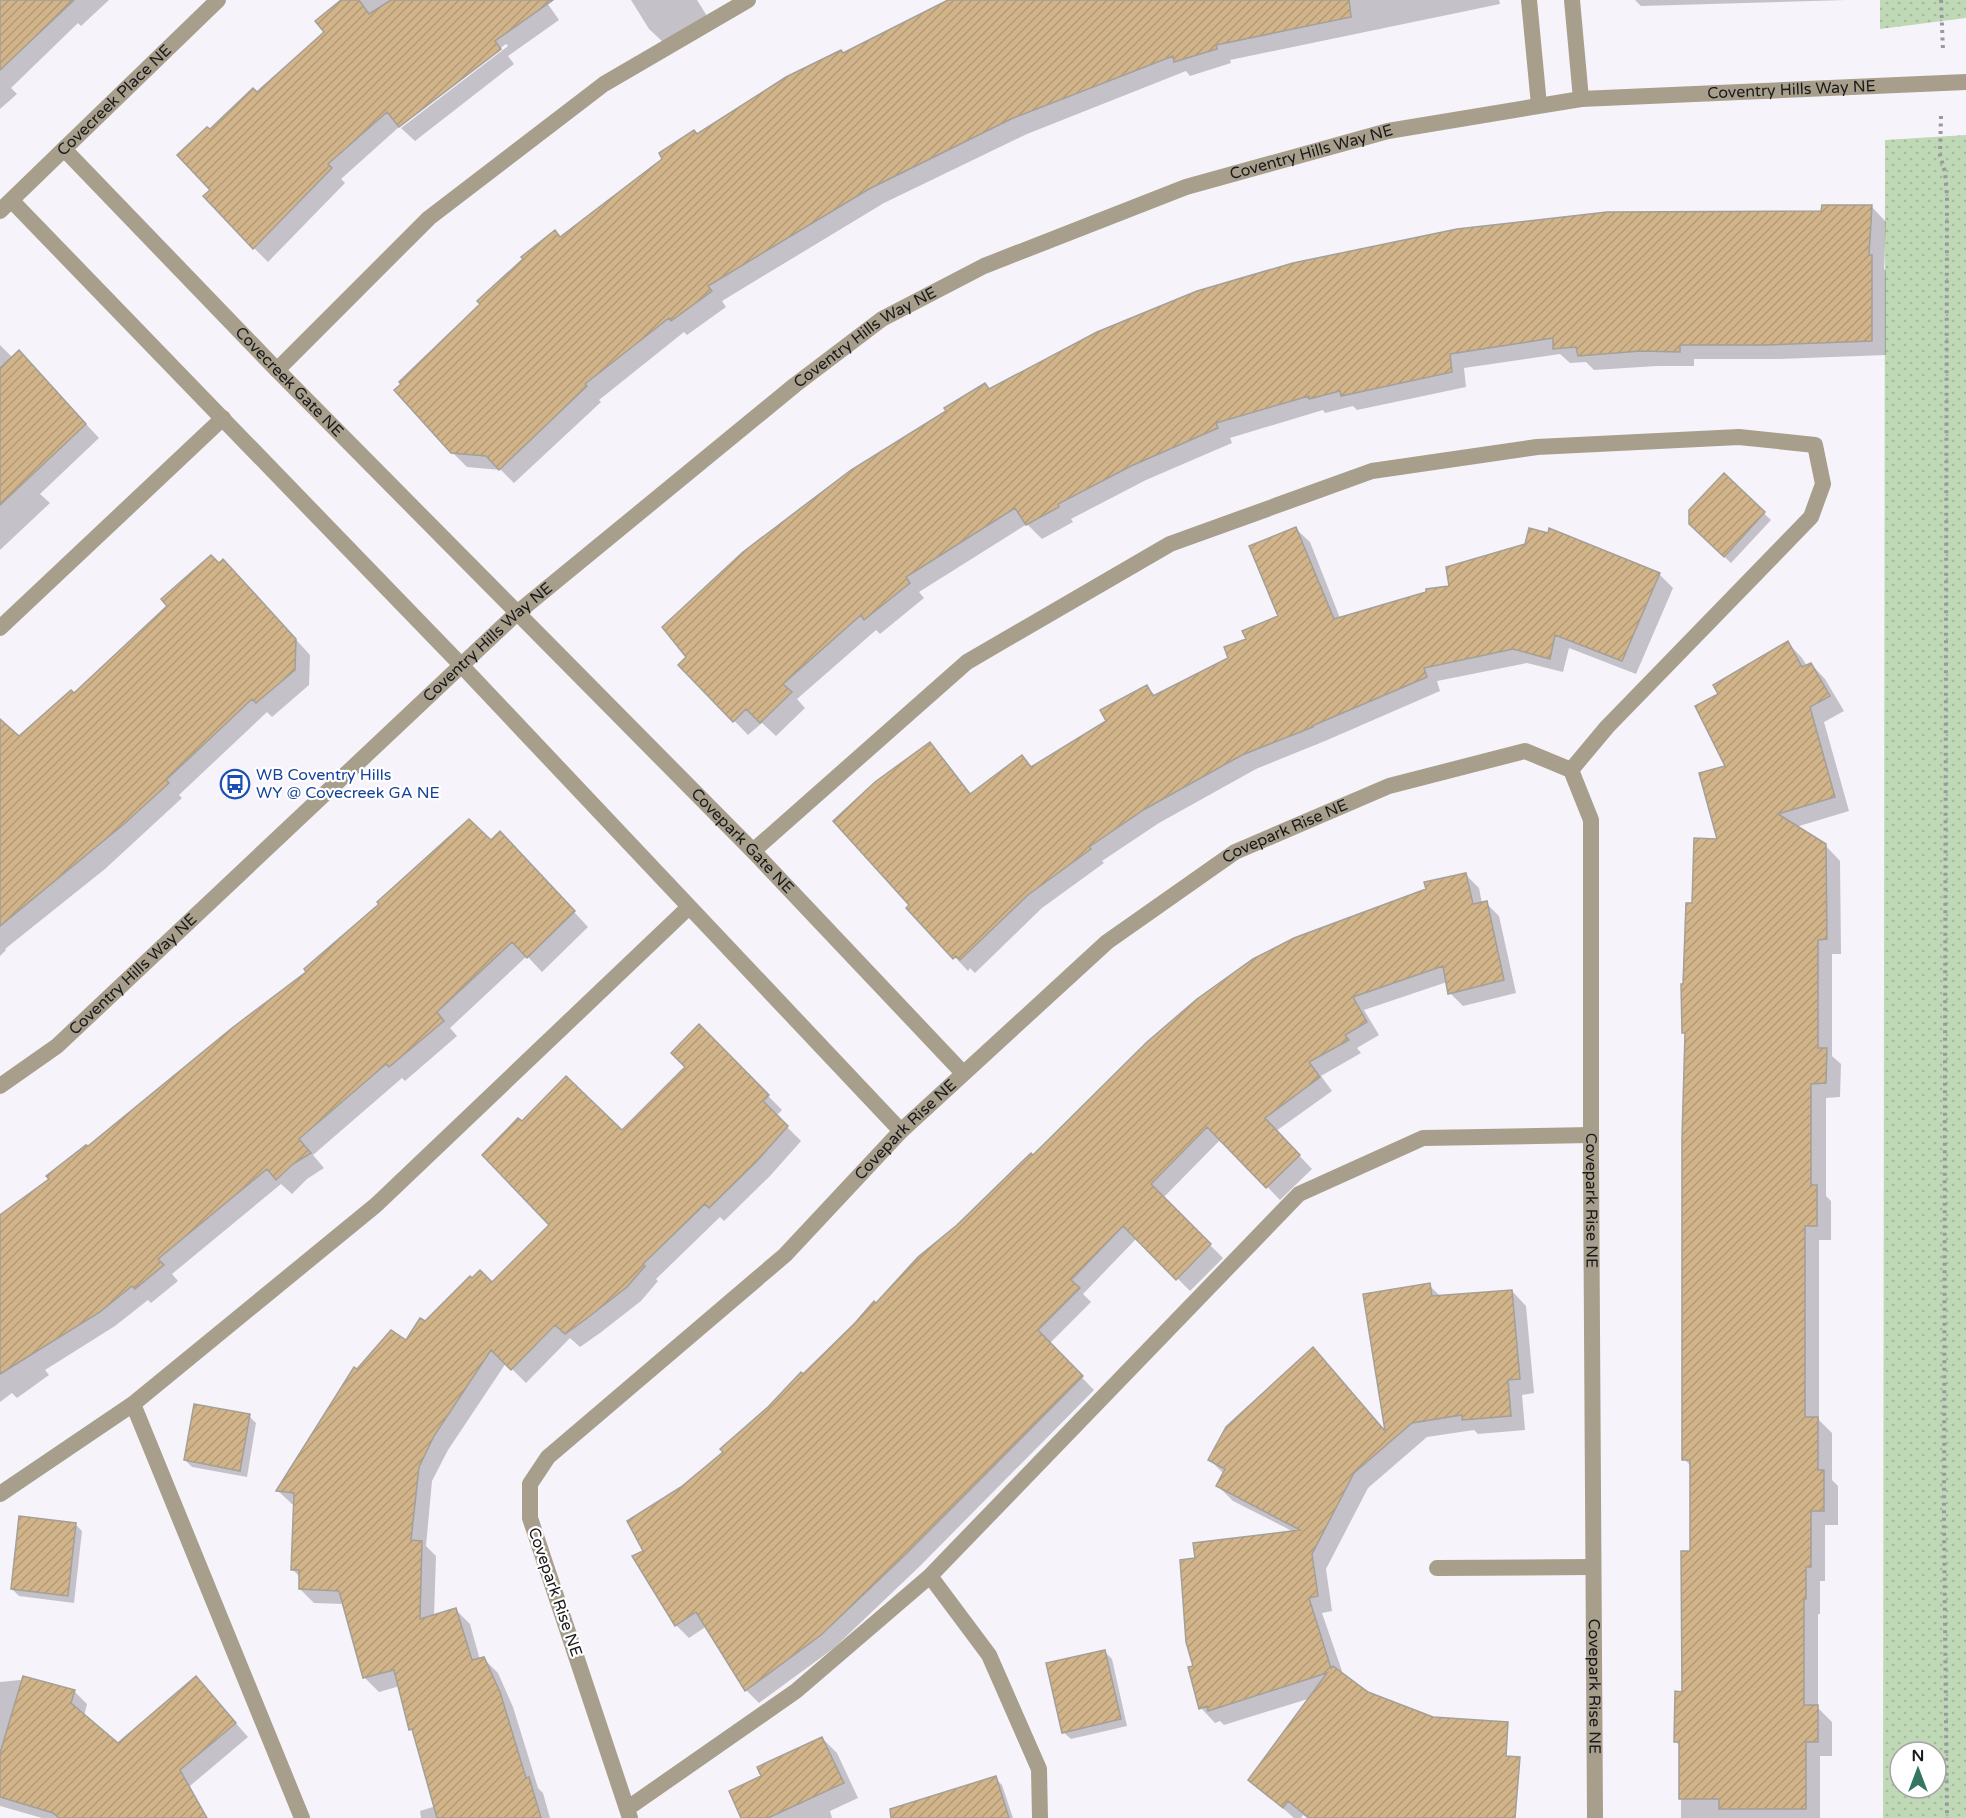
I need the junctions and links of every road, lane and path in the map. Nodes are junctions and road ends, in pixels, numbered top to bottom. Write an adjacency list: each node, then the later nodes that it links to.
1 (218, 0): 10 (street, Covecreek Place NE)
2 (748, 0): 12 (street)
3 (1529, 0): 9 (street)
4 (1572, 0): 8 (street)
5 (1941, 0): 7 (path)
6 (1966, 82): 7 (street, Coventry Hills Way NE)
7 (1941, 84): 8 (street, Coventry Hills Way NE); 33 (path)
8 (1581, 99): 9 (street, Coventry Hills Way NE)
9 (1539, 105): 14 (street, Coventry Hills Way NE)
10 (64, 149): 11 (street, Covecreek Place NE); 12 (street, Covecreek Gate NE)
11 (6, 206): 13 (street)
12 (277, 370): 14 (street, Covecreek Gate NE)
13 (222, 418): 15 (street); 16 (street)
14 (517, 613): 16 (street, Coventry Hills Way NE); 18 (street, Covepark Gate NE)
15 (0, 628)
16 (462, 666): 19 (street); 21 (street, Coventry Hills Way NE)
17 (1571, 770): 18 (street); 20 (street, Covepark Rise NE); 23 (street, Covepark Rise NE)
18 (753, 851): 20 (street, Covepark Gate NE)
19 (689, 908): 22 (street); 24 (street)
20 (963, 1073): 22 (street, Covepark Rise NE)
21 (0, 1086)
22 (901, 1131): 29 (street, Covepark Rise NE)
23 (1591, 1135): 26 (street, Covepark Rise NE); 28 (street)
24 (133, 1404): 25 (street); 30 (street)
25 (0, 1494)
26 (1592, 1567): 27 (street); 32 (street, Covepark Rise NE)
27 (1437, 1568)
28 (930, 1576): 29 (street); 31 (street)
29 (629, 1813)
30 (302, 1818)
31 (1040, 1818)
32 (1595, 1818)
33 (1947, 1818)

